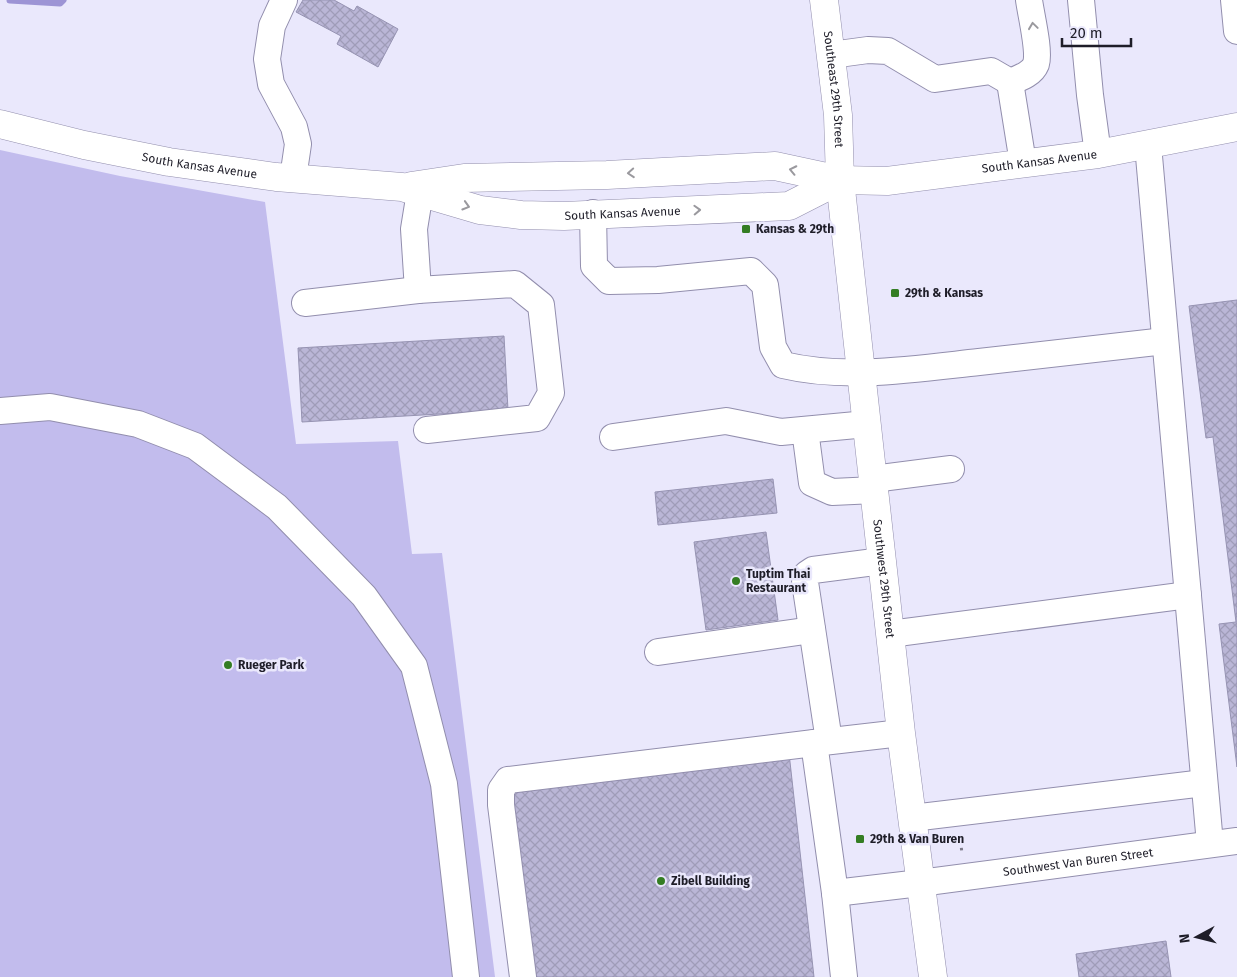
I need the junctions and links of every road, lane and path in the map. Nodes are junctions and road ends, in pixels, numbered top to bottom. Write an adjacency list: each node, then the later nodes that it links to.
1 (284, 0): 14 (street)
2 (824, 0): 7 (main road, Southeast 29th Street)
3 (1029, 0): 8 (street, one-way to 3)
4 (1081, 0): 12 (street)
5 (1234, 0): 6 (street)
6 (1237, 31)
7 (831, 56): 8 (street); 15 (main road, Southeast 29th Street)
8 (1010, 82): 13 (street)
9 (0, 124): 14 (main road, South Kansas Avenue)
10 (1237, 127): 11 (main road, South Kansas Avenue)
11 (1148, 145): 12 (main road, South Kansas Avenue); 20 (street)
12 (1098, 154): 13 (main road, South Kansas Avenue)
13 (1023, 163): 15 (main road, South Kansas Avenue)
14 (293, 178): 16 (main road, South Kansas Avenue)
15 (840, 180): 16 (main road, South Kansas Avenue, one-way to 16); 17 (main road, South Kansas Avenue, one-way to 15); 21 (main road, Southwest 29th Street)
16 (411, 190): 17 (main road, South Kansas Avenue, one-way to 17); 18 (street)
17 (593, 213): 21 (street)
18 (418, 290): 19 (street); 24 (street)
19 (305, 303)
20 (1165, 341): 21 (street); 30 (street)
21 (860, 372): 23 (main road, Southwest 29th Street)
22 (0, 412): 44 (street)
23 (867, 424): 25 (street); 28 (main road, Southwest 29th Street)
24 (427, 430)
25 (805, 430): 26 (street); 28 (street)
26 (613, 438)
27 (952, 469): 28 (street)
28 (874, 484): 29 (main road, Southwest 29th Street)
29 (882, 561): 31 (street); 32 (main road, Southwest 29th Street)
30 (1188, 595): 32 (street); 36 (street)
31 (812, 630): 33 (street); 35 (street)
32 (890, 634): 34 (main road, Southwest 29th Street)
33 (658, 652)
34 (901, 733): 35 (street); 37 (main road, Southwest 29th Street)
35 (822, 742): 43 (street); 45 (street)
36 (1204, 783): 37 (street); 40 (street)
37 (912, 818): 42 (main road, Southwest 29th Street)
38 (960, 832): 41 (path)
39 (1237, 841): 40 (street, Southwest Van Buren Street)
40 (1210, 844): 42 (street, Southwest Van Buren Street)
41 (962, 855)
42 (920, 883): 43 (street, Southwest Van Buren Street); 47 (main road, Southwest 29th Street)
43 (835, 893): 46 (street)
44 (466, 977)
45 (523, 977)
46 (844, 977)
47 (933, 977)

